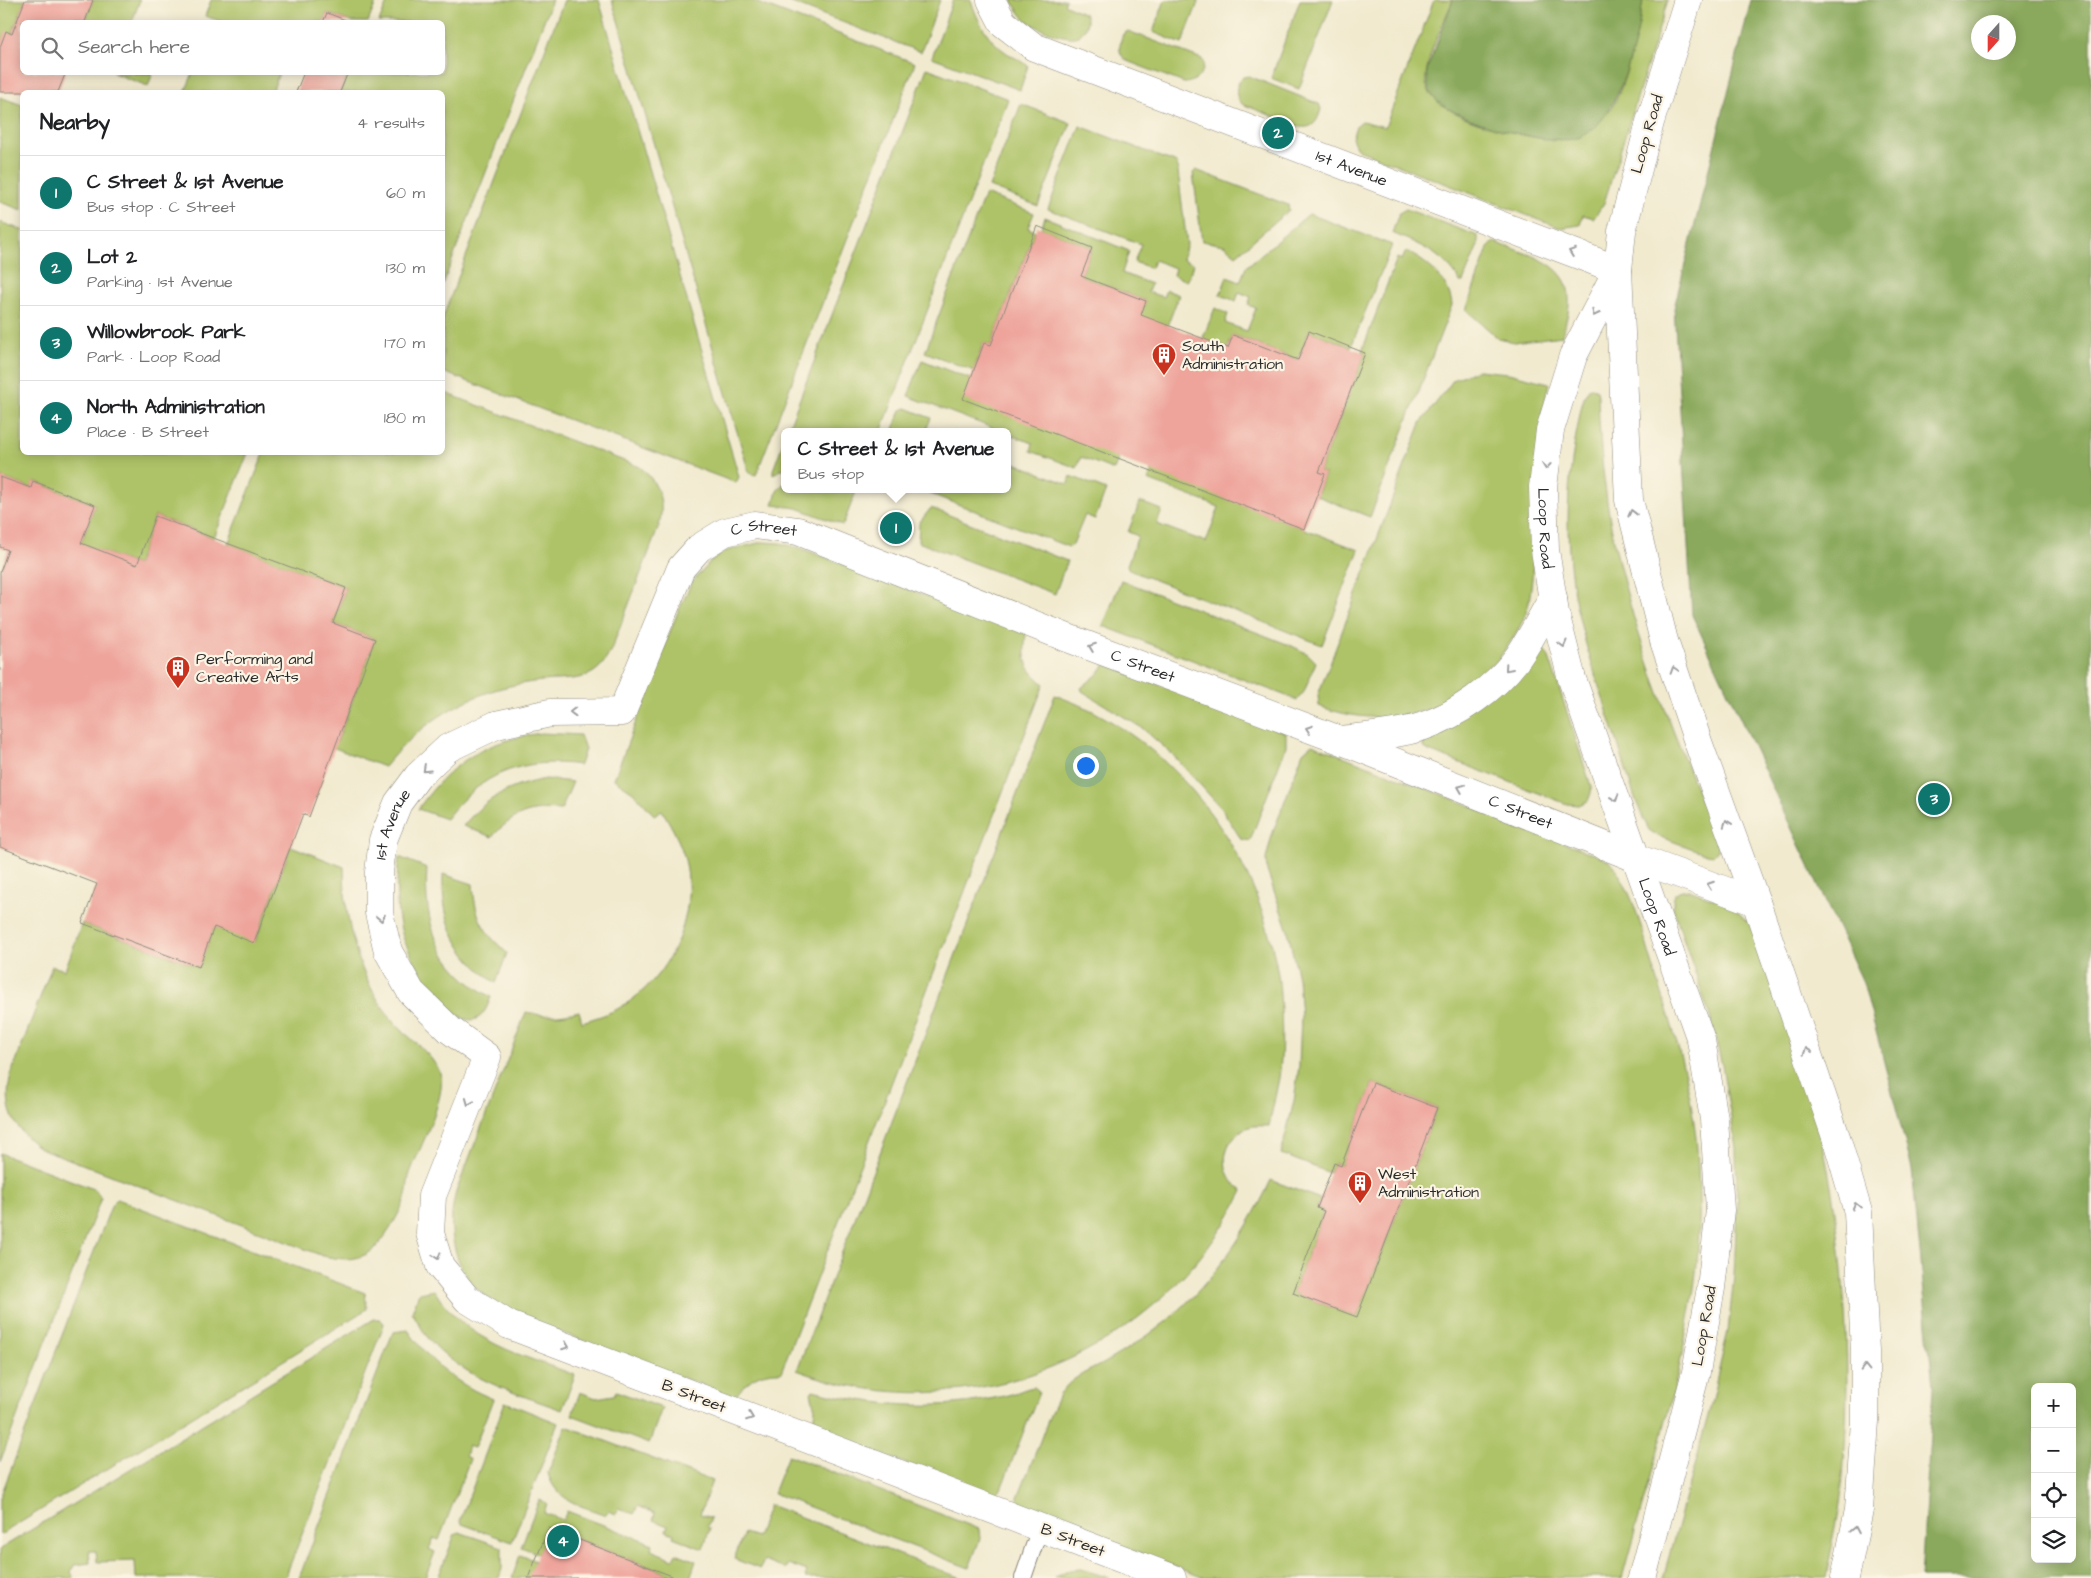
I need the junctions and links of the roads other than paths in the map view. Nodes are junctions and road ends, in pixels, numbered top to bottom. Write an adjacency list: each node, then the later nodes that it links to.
1 (991, 0): 3 (street, 1st Avenue, one-way to 1)
2 (1688, 0): 3 (street, Loop Road)
3 (1618, 270): 4 (street, Loop Road, one-way to 4); 8 (street, Loop Road, one-way to 3)
4 (1553, 598): 6 (street, one-way to 6); 7 (street, Loop Road, one-way to 7)
5 (622, 712): 6 (street, C Street, one-way to 5); 9 (street, 1st Avenue, one-way to 9)
6 (1340, 740): 7 (street, C Street, one-way to 6)
7 (1636, 858): 8 (street, C Street, one-way to 7); 13 (street, Loop Road)
8 (1756, 902): 14 (street, Loop Road, one-way to 8)
9 (487, 1057): 10 (street, B Street, one-way to 10)
10 (1040, 1528): 11 (lane); 12 (street, B Street)
11 (1023, 1578)
12 (1172, 1578)
13 (1642, 1578)
14 (1845, 1578)

